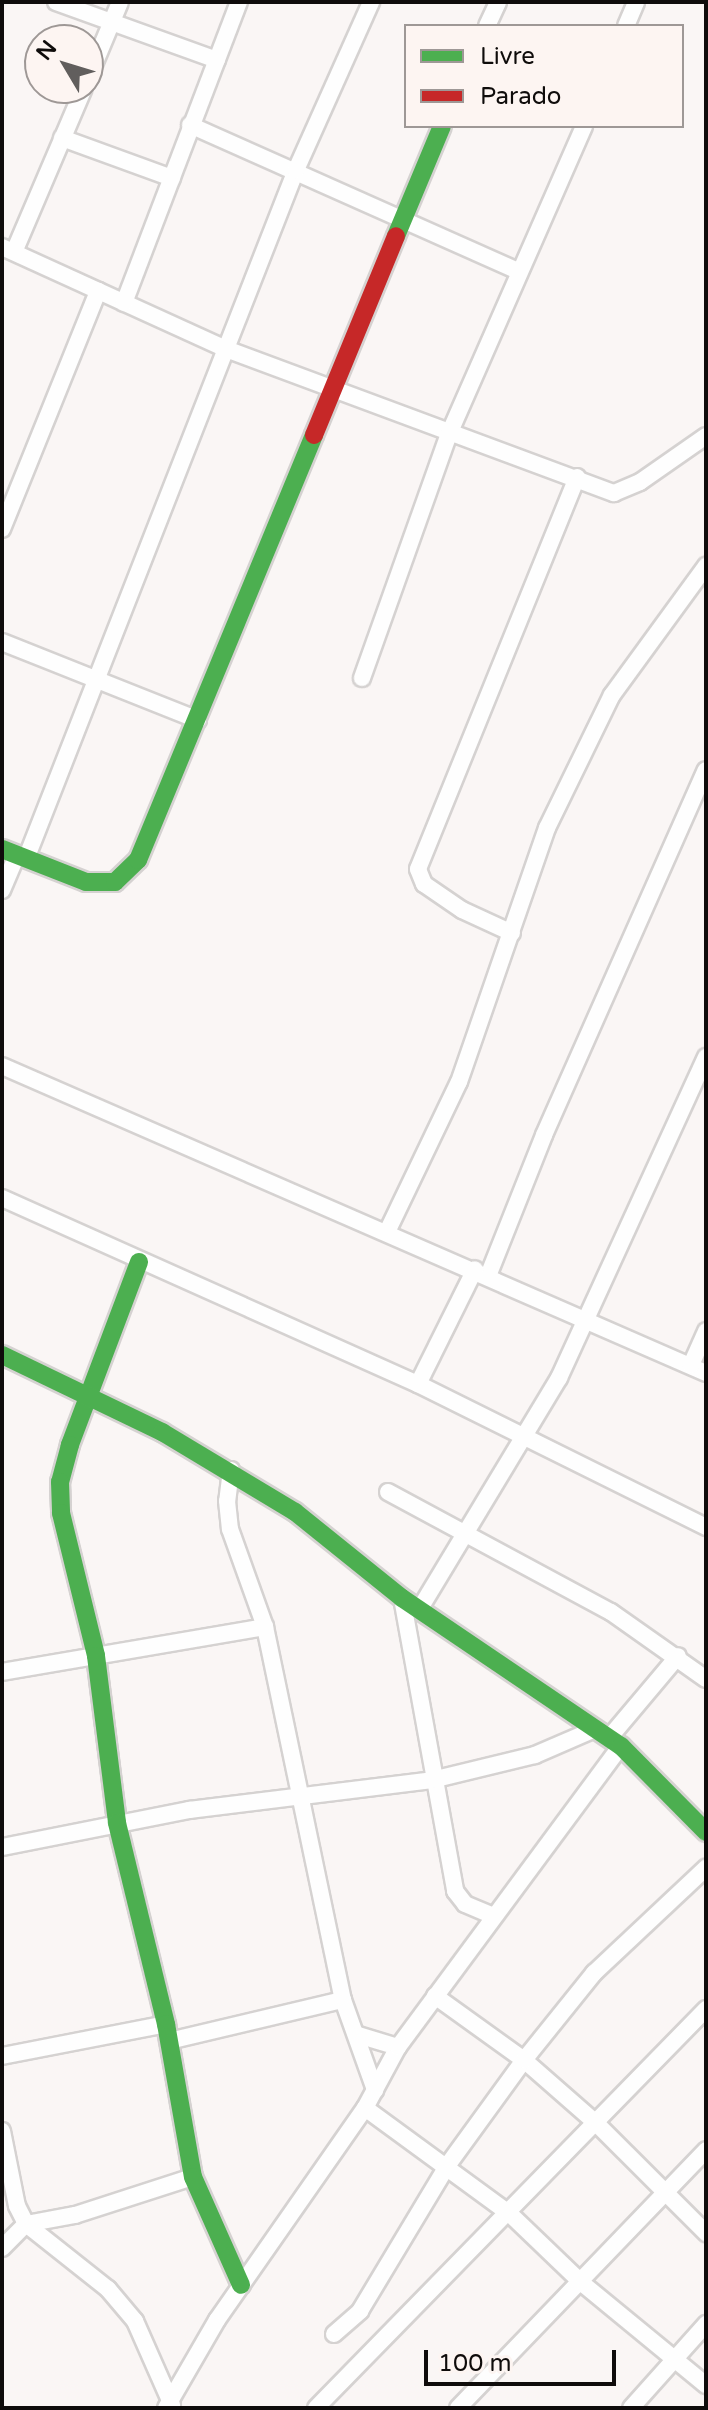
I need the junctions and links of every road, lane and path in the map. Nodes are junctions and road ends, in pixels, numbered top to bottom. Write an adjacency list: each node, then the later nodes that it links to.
1 (56, 2): 7 (street)
2 (120, 2): 7 (street)
3 (239, 2): 11 (street)
4 (371, 2): 17 (street)
5 (498, 2): 8 (street)
6 (636, 2): 9 (street)
7 (112, 23): 10 (street); 11 (street)
8 (488, 24)
9 (627, 24)
10 (104, 42)
11 (217, 60): 13 (street)
12 (77, 104): 16 (street)
13 (190, 125): 17 (street); 18 (street)
14 (441, 128): 19 (street)
15 (583, 128): 21 (street)
16 (62, 138): 18 (street); 20 (street)
17 (296, 170): 19 (street); 24 (street)
18 (172, 178): 23 (street)
19 (399, 220): 21 (street); 25 (street)
20 (8, 250): 22 (street)
21 (518, 271): 26 (street)
22 (98, 291): 23 (street); 29 (street)
23 (124, 303): 24 (street)
24 (226, 349): 25 (street); 33 (street)
25 (329, 390): 26 (street); 34 (street)
26 (449, 434): 28 (street); 32 (street)
27 (706, 436): 28 (street)
28 (577, 477): 38 (street)
29 (2, 529)
30 (706, 566): 38 (street)
31 (2, 642): 33 (street)
32 (362, 678)
33 (94, 679): 34 (street); 36 (street)
34 (198, 720): 36 (street)
35 (706, 770): 44 (street)
36 (15, 854): 37 (street)
37 (2, 890)
38 (512, 933): 42 (street)
39 (706, 1057): 45 (street)
40 (2, 1066): 42 (street)
41 (2, 1198): 43 (street)
42 (387, 1232): 44 (street)
43 (139, 1262): 49 (street); 50 (street)
44 (482, 1273): 45 (street); 49 (street)
45 (587, 1318): 48 (street); 51 (street)
46 (706, 1331): 48 (street)
47 (2, 1355): 50 (street)
48 (698, 1369)
49 (418, 1384): 51 (street)
50 (88, 1393): 52 (street); 59 (street)
51 (525, 1439): 54 (street); 55 (street)
52 (231, 1470): 56 (street); 58 (street)
53 (388, 1492): 55 (street)
54 (706, 1527)
55 (469, 1534): 57 (street); 60 (street)
56 (402, 1598): 57 (street); 64 (street)
57 (419, 1610): 63 (street)
58 (265, 1627): 59 (street); 65 (street)
59 (96, 1656): 61 (street); 66 (street)
60 (678, 1656): 62 (street); 63 (street)
61 (2, 1672)
62 (706, 1679)
63 (608, 1738): 64 (street); 67 (street); 70 (street)
64 (432, 1780): 65 (street); 70 (street)
65 (302, 1799): 66 (street); 72 (street)
66 (117, 1823): 68 (street); 74 (street)
67 (706, 1832)
68 (2, 1847)
69 (706, 1868): 78 (street)
70 (493, 1916): 71 (street)
71 (435, 1996): 76 (street); 78 (street)
72 (343, 2000): 74 (street); 75 (street)
73 (706, 2009): 81 (street)
74 (167, 2032): 77 (street); 85 (street)
75 (358, 2035): 76 (street); 79 (street)
76 (398, 2047): 79 (street)
77 (2, 2056)
78 (524, 2060): 81 (street); 84 (street)
79 (375, 2090): 80 (street)
80 (365, 2108): 84 (street); 92 (street)
81 (596, 2123): 86 (street); 87 (street)
82 (2, 2131): 88 (street)
83 (706, 2150): 86 (street)
84 (447, 2166): 87 (street); 94 (street)
85 (193, 2177): 88 (street); 92 (street)
86 (665, 2195): 89 (street); 91 (street)
87 (510, 2214): 91 (street); 98 (street)
88 (26, 2224): 90 (street); 97 (street)
89 (706, 2233)
90 (2, 2248)
91 (583, 2284): 95 (street); 99 (street)
92 (241, 2285): 97 (street)
93 (706, 2324): 95 (street)
94 (334, 2334)
95 (676, 2358): 96 (street); 100 (street)
96 (706, 2385)
97 (170, 2406)
98 (316, 2408)
99 (458, 2408)
100 (631, 2408)

